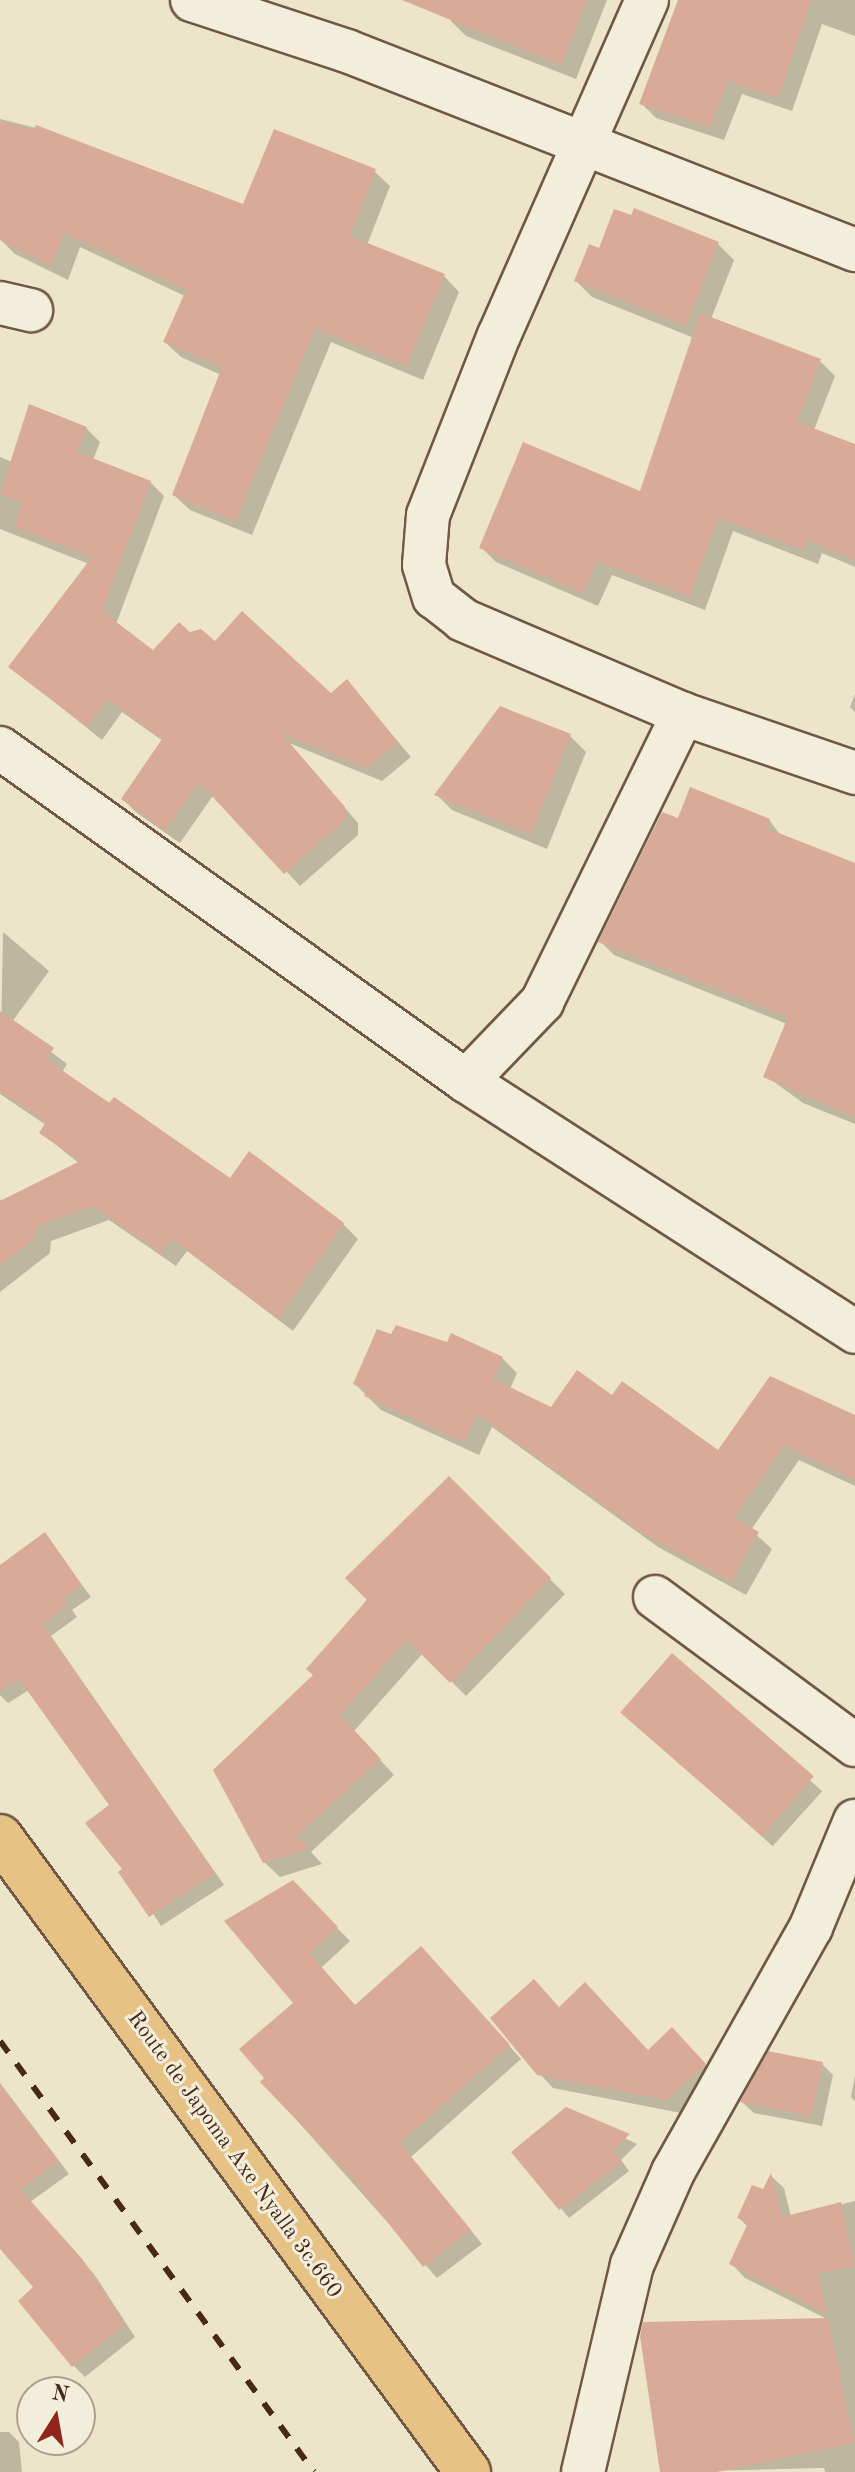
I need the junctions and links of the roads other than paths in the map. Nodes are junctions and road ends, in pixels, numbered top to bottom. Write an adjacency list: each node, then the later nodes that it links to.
1 (192, 0): 3 (street)
2 (647, 0): 3 (street)
3 (582, 144): 4 (street); 5 (street)
4 (855, 250)
5 (683, 714): 7 (street); 8 (street)
6 (0, 748): 8 (street)
7 (855, 773)
8 (466, 1081): 9 (street)
9 (855, 1332)
10 (655, 1597): 11 (street)
11 (855, 1745)
12 (855, 1821): 15 (street)
13 (0, 1837): 14 (main road, Route de Japoma Axe Nyalla 3c.660)
14 (468, 2472)
15 (583, 2472)

